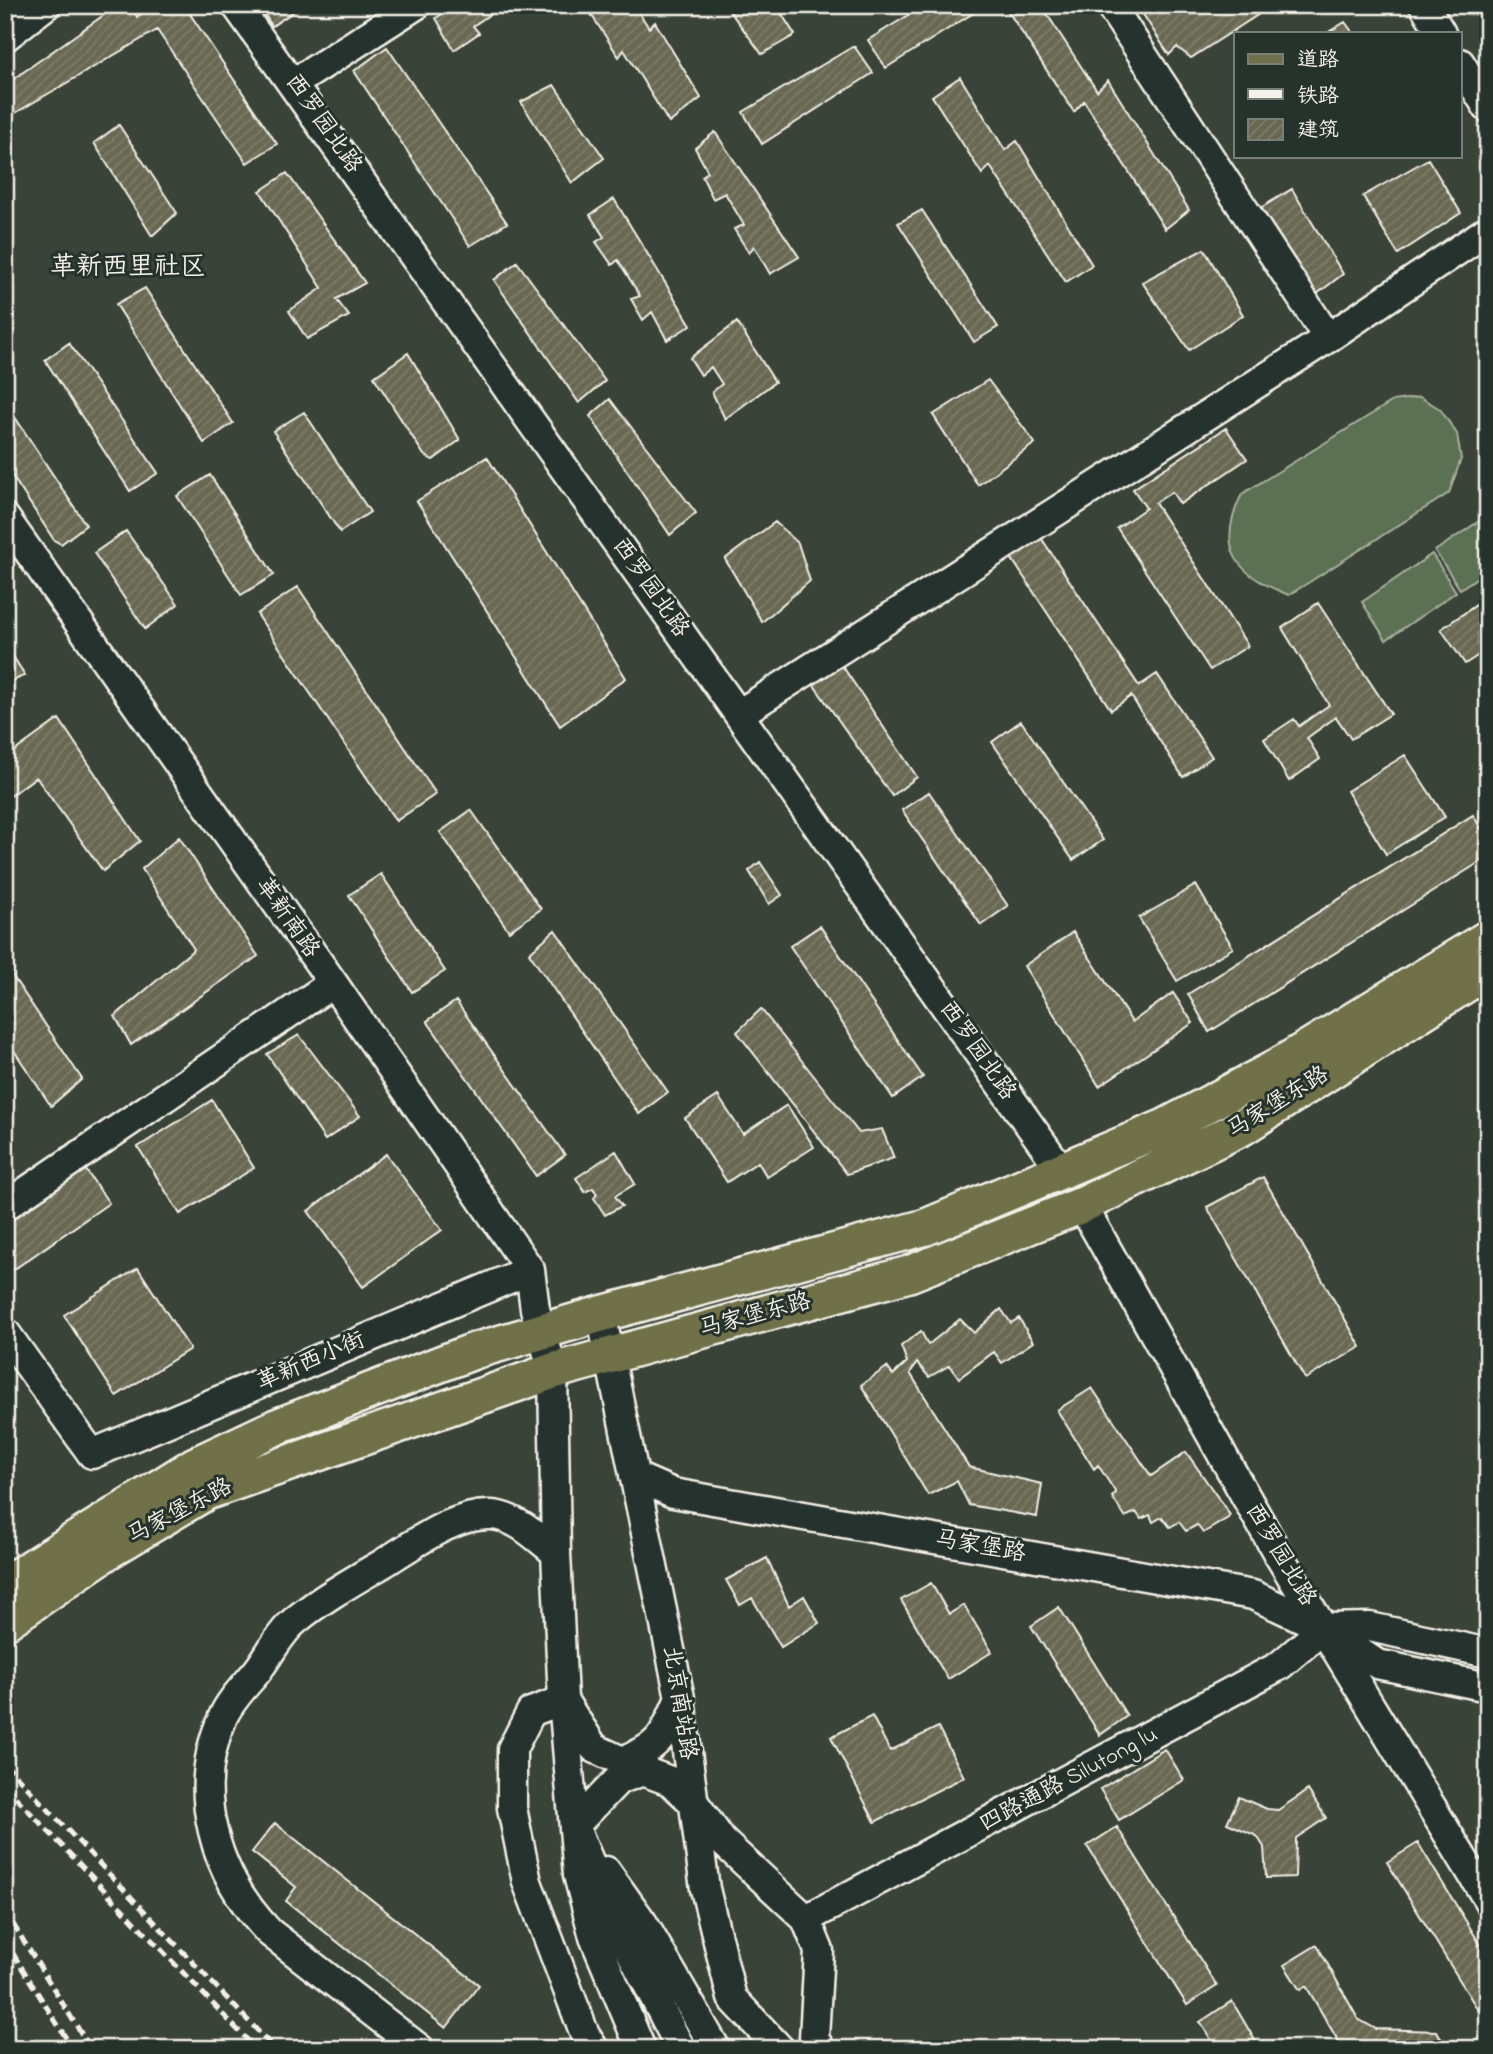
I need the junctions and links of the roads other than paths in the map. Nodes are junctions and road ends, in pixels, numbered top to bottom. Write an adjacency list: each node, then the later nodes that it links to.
1 (46, 5): 7 (street)
2 (236, 5): 9 (street, 西罗园北路)
3 (416, 5): 9 (street)
4 (1110, 5): 12 (street)
5 (1424, 5): 6 (street)
6 (1440, 32)
7 (5, 37)
8 (1462, 66): 10 (street)
9 (294, 83): 14 (street, 西罗园北路)
10 (1488, 108)
11 (1488, 230): 12 (street)
12 (1328, 338): 14 (street)
13 (5, 518): 17 (street, 革新南路)
14 (739, 714): 18 (street, 西罗园北路)
15 (1488, 938): 18 (main road, 马家堡东路)
16 (1488, 970): 19 (main road, 马家堡东路)
17 (333, 983): 20 (street); 21 (street, 革新南路)
18 (1062, 1171): 22 (main road, 马家堡东路)
19 (1082, 1205): 25 (main road, 马家堡东路); 31 (street, 西罗园北路)
20 (5, 1206)
21 (530, 1269): 23 (street, 革新南路); 24 (street, 革新西小街)
22 (601, 1314): 23 (main road, 马家堡东路); 25 (street, 北京南站路)
23 (541, 1331): 26 (street, 革新南路); 29 (main road, 马家堡东路)
24 (5, 1332)
25 (609, 1354): 26 (main road, 马家堡东路); 27 (street, 北京南站路)
26 (554, 1371): 28 (street); 30 (main road, 马家堡东路)
27 (634, 1476): 31 (street, 马家堡路); 34 (street, 北京南站路)
28 (556, 1553): 35 (street); 41 (street)
29 (5, 1584)
30 (5, 1622)
31 (1324, 1628): 32 (street, 马家堡路); 33 (street, 马家堡路); 38 (street, 西罗园北路); 39 (street, 四路通路 Silutong lu)
32 (1488, 1653)
33 (1488, 1687)
34 (680, 1698): 35 (street); 36 (street, 北京南站路)
35 (563, 1700): 37 (street); 42 (street)
36 (695, 1804): 37 (street); 39 (street, 北京南站路); 40 (street)
37 (574, 1826): 43 (street); 44 (street); 45 (street)
38 (1488, 1900)
39 (806, 1919): 48 (street, 北京南站路)
40 (732, 1998): 46 (street); 47 (street)
41 (421, 2049)
42 (594, 2049)
43 (641, 2049)
44 (681, 2049)
45 (716, 2049)
46 (754, 2049)
47 (780, 2049)
48 (820, 2049)

